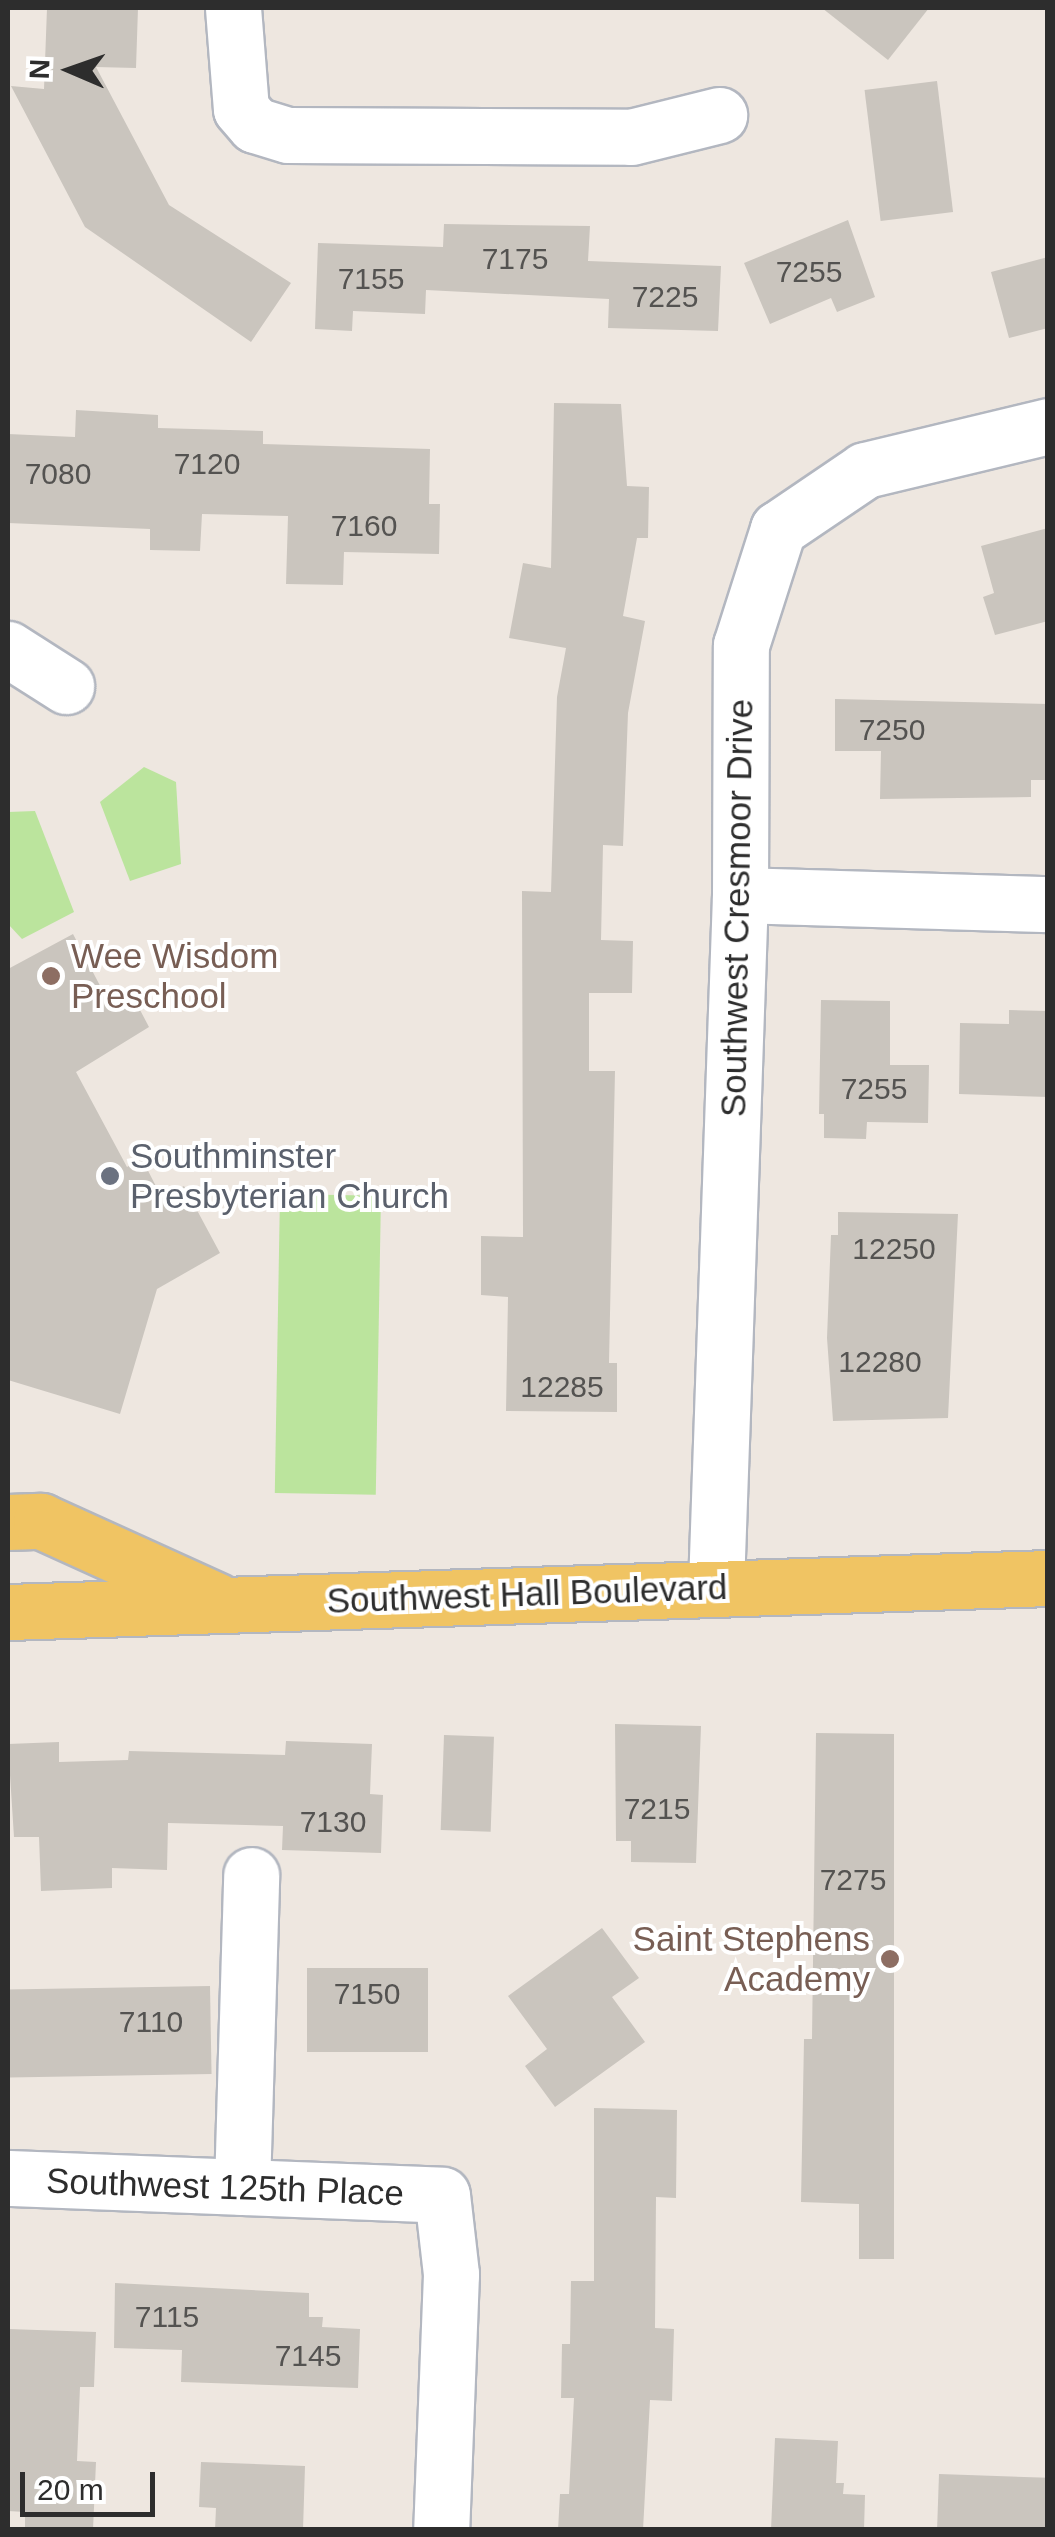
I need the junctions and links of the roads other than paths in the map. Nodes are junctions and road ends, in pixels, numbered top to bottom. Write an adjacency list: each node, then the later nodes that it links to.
1 (233, 8): 2 (street)
2 (718, 116)
3 (1048, 426): 6 (street, Southwest Cresmoor Drive)
4 (8, 649): 5 (street)
5 (66, 686)
6 (740, 895): 7 (street); 10 (street, Southwest Cresmoor Drive)
7 (1048, 904)
8 (8, 1522): 11 (main road)
9 (1048, 1578): 10 (main road, Southwest Hall Boulevard)
10 (716, 1586): 11 (main road, Southwest Hall Boulevard)
11 (227, 1606): 12 (main road, Southwest Hall Boulevard)
12 (8, 1612)
13 (251, 1876): 15 (street)
14 (8, 2178): 15 (street, Southwest 125th Place)
15 (242, 2187): 16 (street, Southwest 125th Place)
16 (440, 2530)

